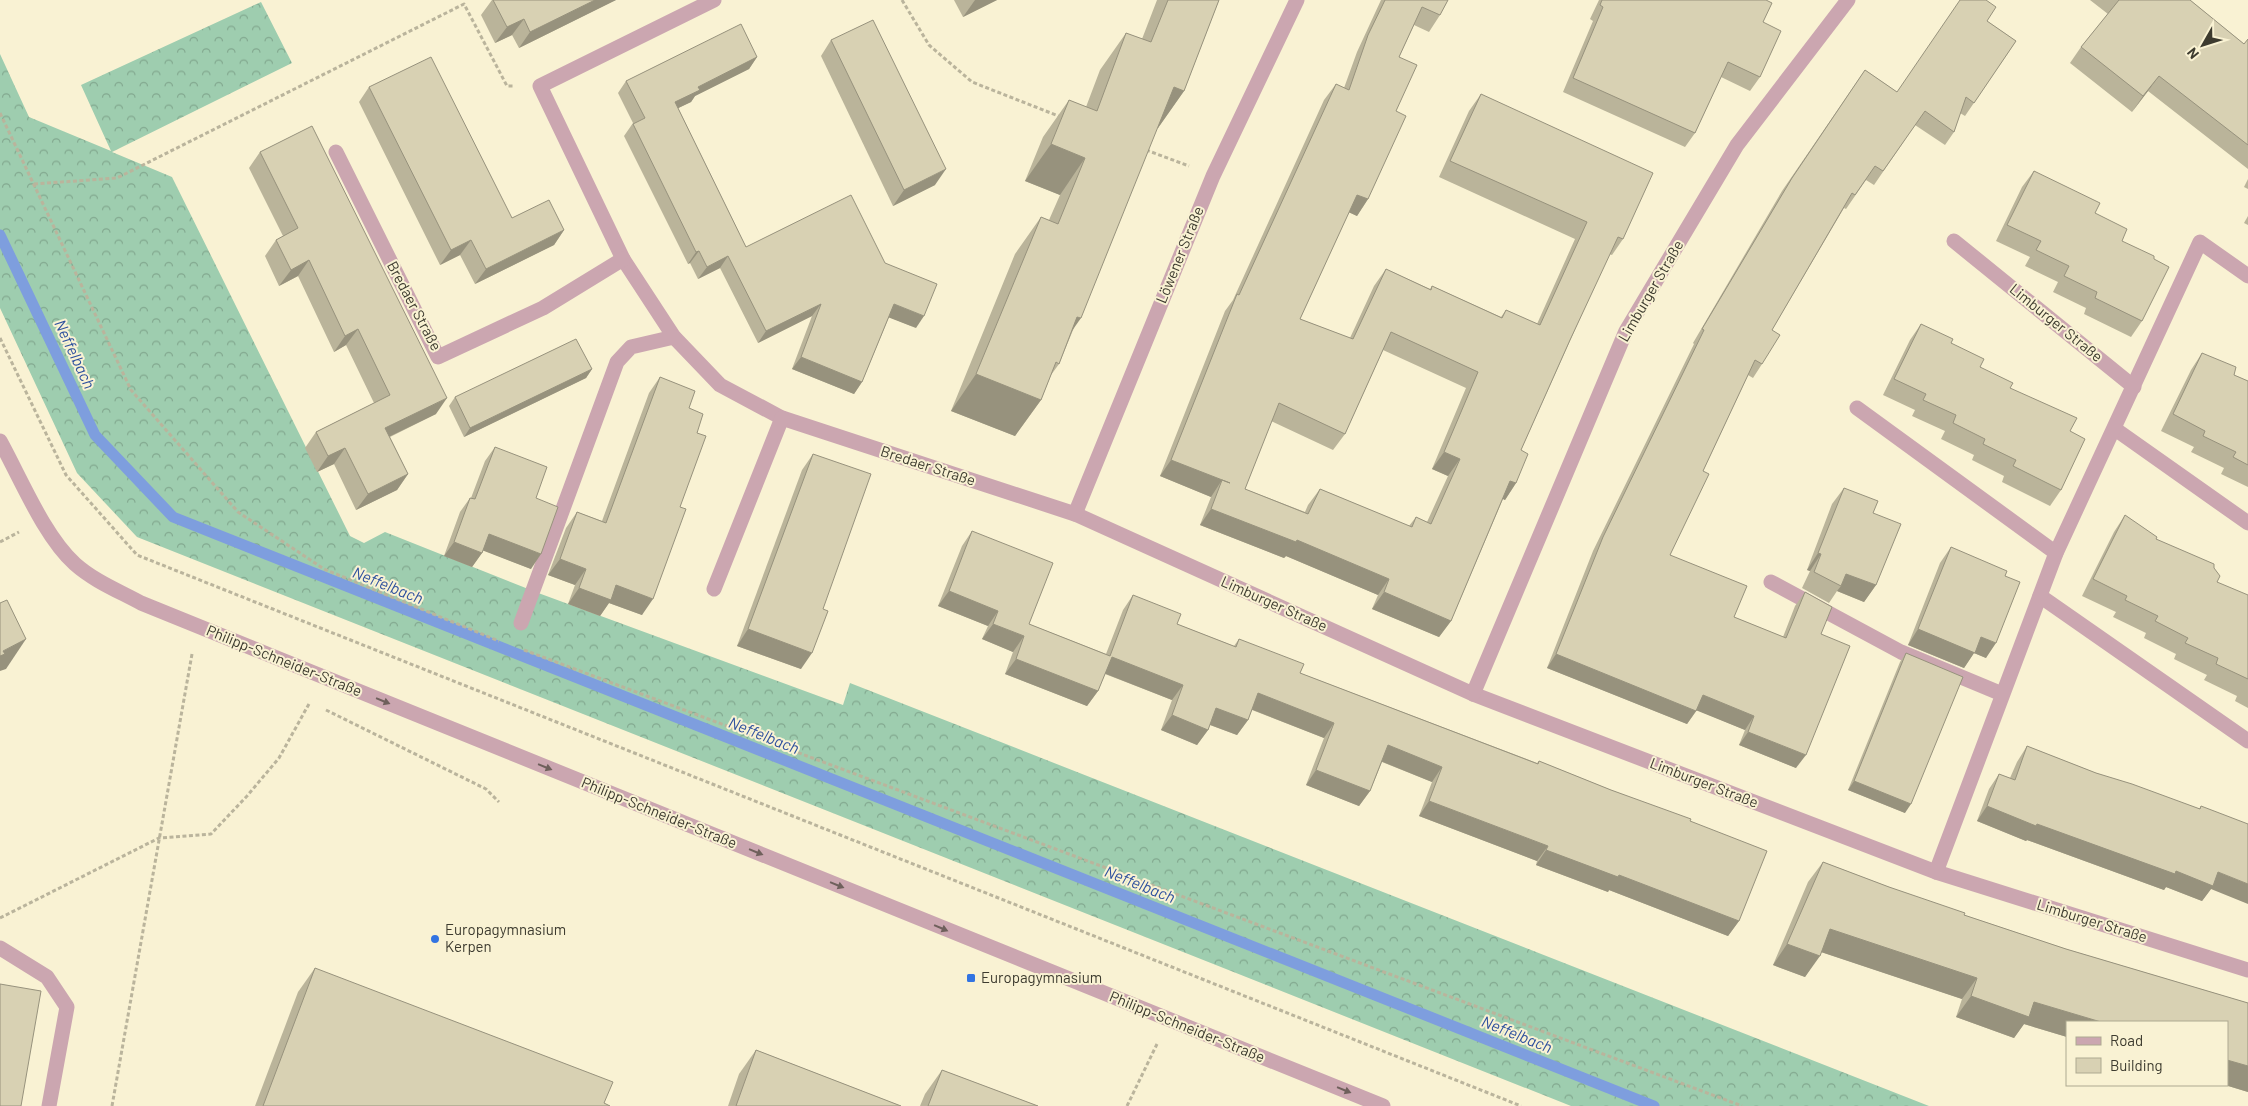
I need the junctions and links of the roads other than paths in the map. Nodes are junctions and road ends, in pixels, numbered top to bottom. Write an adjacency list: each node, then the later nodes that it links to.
1 (714, 0): 6 (street, Bredaer Straße)
2 (1296, 0): 14 (street, Löwener Straße)
3 (1848, 0): 21 (street, Limburger Straße)
4 (336, 152): 6 (street, Bredaer Straße)
5 (1954, 241): 9 (street, Limburger Straße)
6 (623, 259): 8 (street, Bredaer Straße)
7 (2248, 276): 9 (street)
8 (674, 337): 11 (street, Bredaer Straße); 20 (street)
9 (2134, 387): 12 (street)
10 (1857, 408): 16 (street)
11 (782, 418): 14 (street, Bredaer Straße); 18 (street)
12 (2115, 429): 15 (street); 16 (street)
13 (0, 441): 28 (street, Philipp-Schneider-Straße, one-way to 28)
14 (1075, 514): 21 (street, Limburger Straße)
15 (2248, 523)
16 (2056, 553): 19 (street)
17 (1771, 582): 22 (street)
18 (714, 589)
19 (2040, 596): 22 (street); 23 (street)
20 (521, 623)
21 (1472, 694): 24 (street, Limburger Straße)
22 (2002, 694): 24 (street)
23 (2248, 741)
24 (1936, 872): 26 (street, Limburger Straße)
25 (0, 948): 27 (street)
26 (2248, 970)
27 (49, 1106)
28 (1383, 1106)

